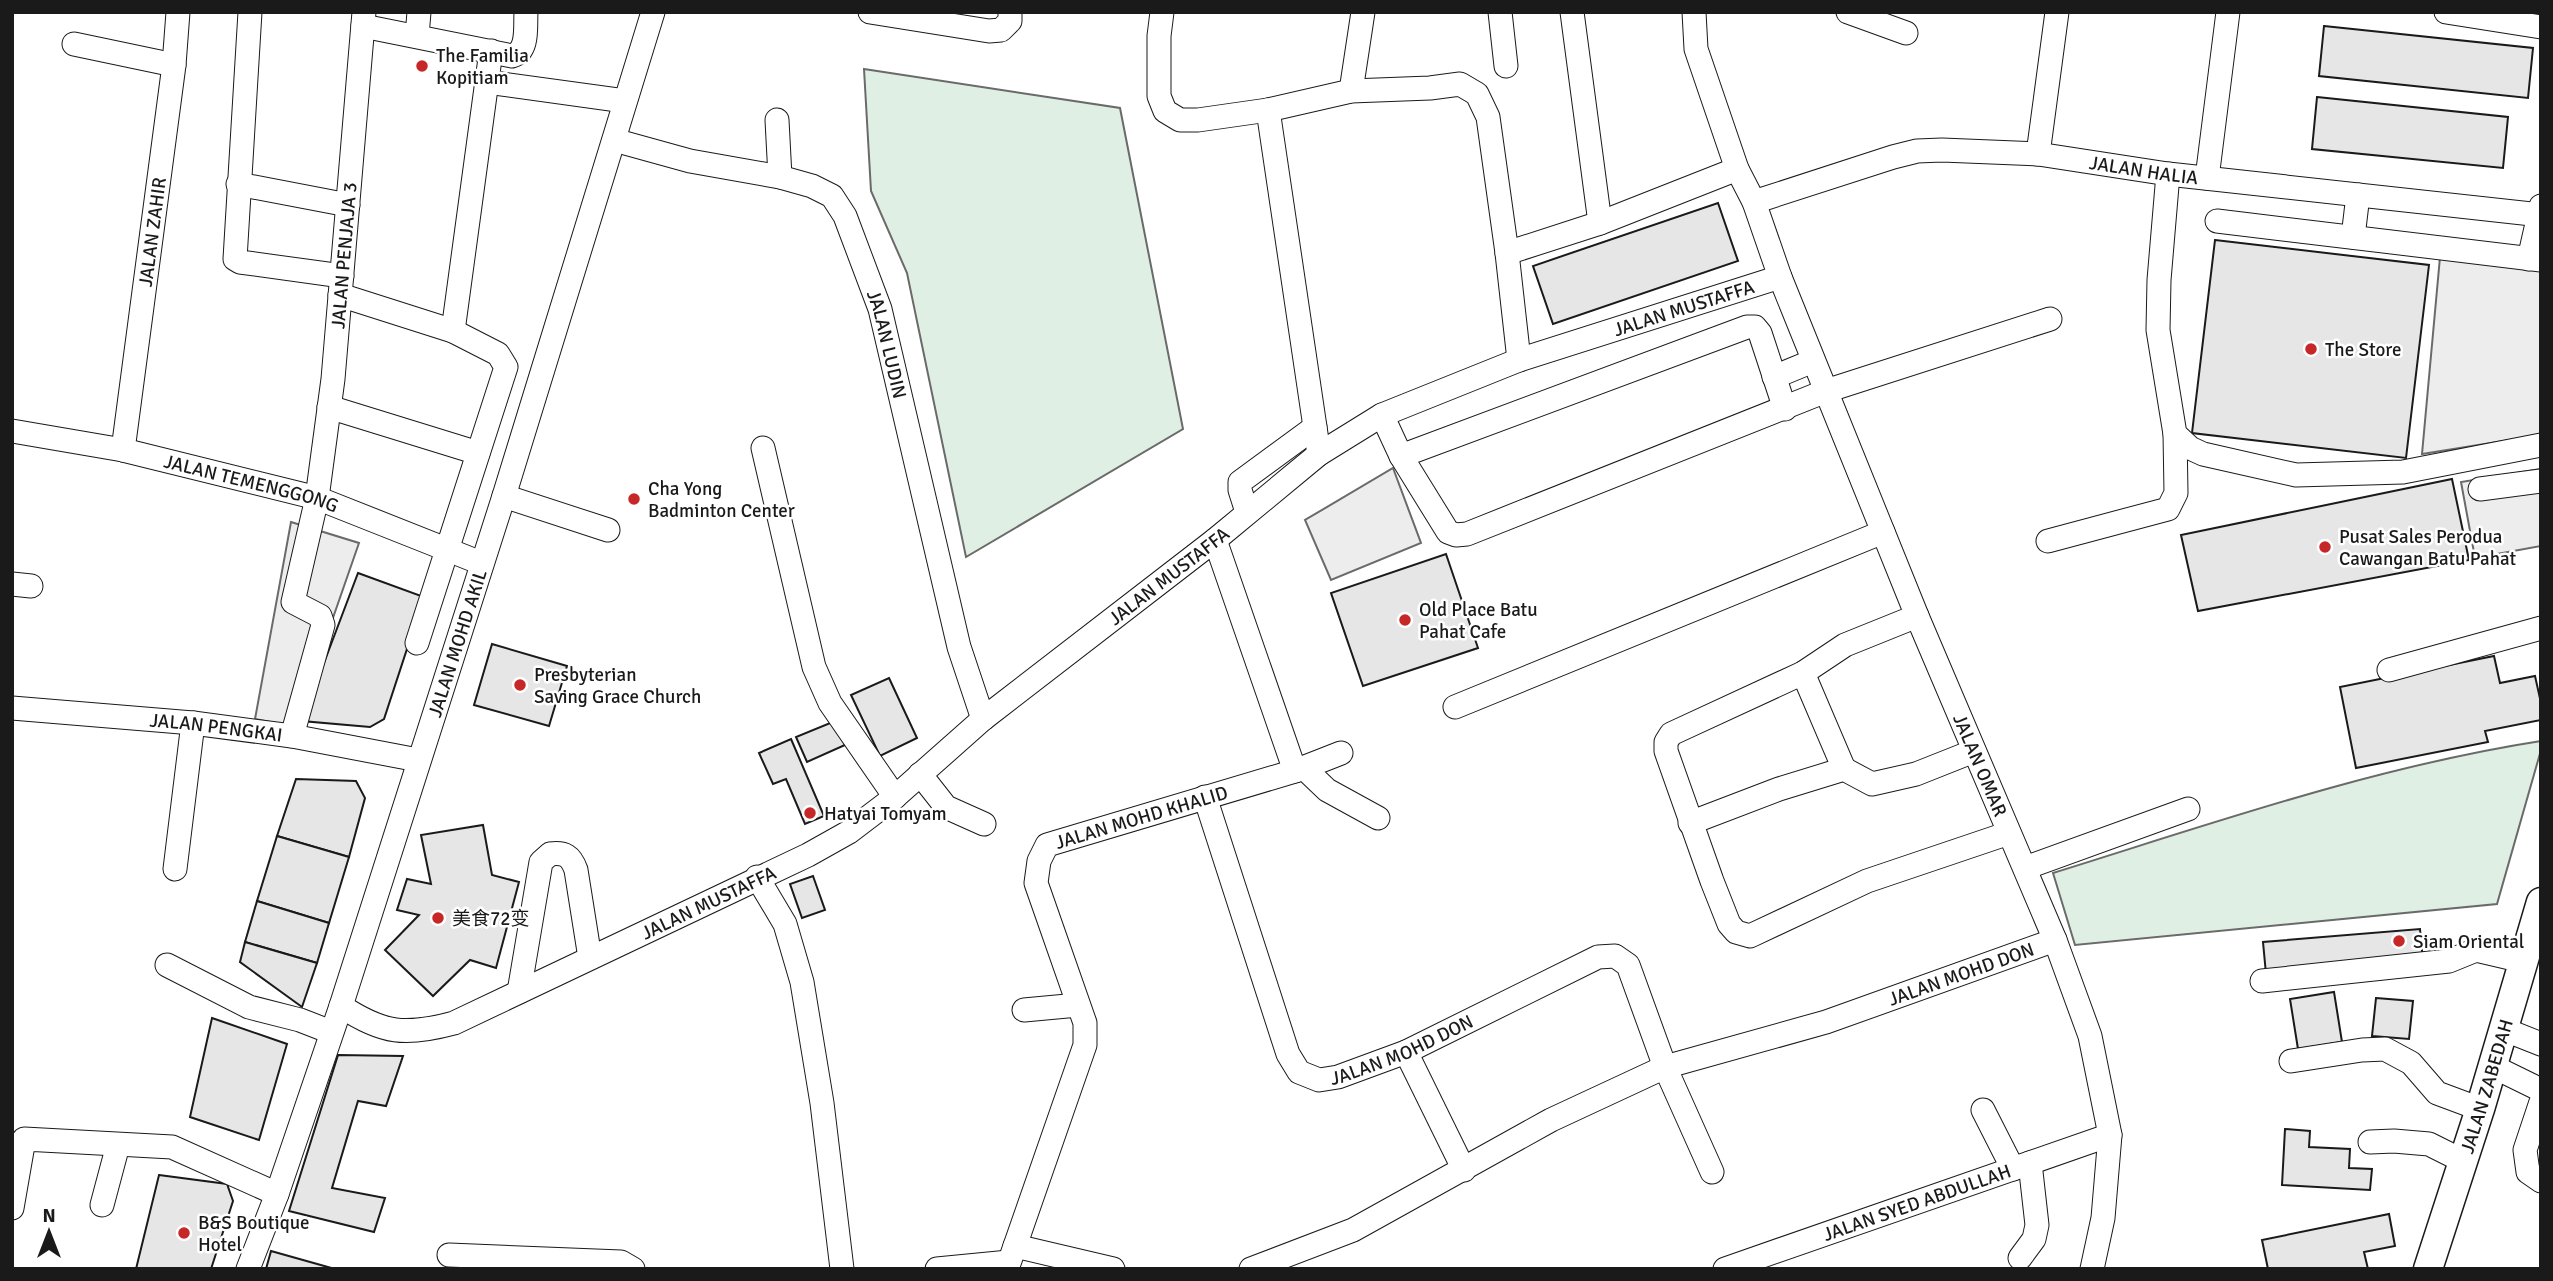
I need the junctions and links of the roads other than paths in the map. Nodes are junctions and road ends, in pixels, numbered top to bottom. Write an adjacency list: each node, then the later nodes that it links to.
1 (178, 12): 23 (street, JALAN ZAHIR)
2 (250, 12): 36 (street)
3 (419, 12): 20 (street)
4 (526, 12): 22 (street)
5 (653, 12): 27 (street, JALAN MOHD AKIL)
6 (870, 12): 7 (street)
7 (1010, 12)
8 (1162, 12): 28 (street)
9 (1363, 12): 26 (street)
10 (1500, 12): 24 (street)
11 (1572, 12): 42 (street)
12 (1694, 12): 32 (street, JALAN MUSTAFFA)
13 (1848, 12): 19 (street)
14 (2057, 12): 31 (street)
15 (2228, 12): 35 (street)
16 (2446, 12): 18 (street)
17 (363, 19): 20 (street); 39 (street, JALAN PENJAJA 3)
18 (2541, 27)
19 (1906, 33)
20 (417, 36): 22 (street)
21 (74, 44): 23 (street)
22 (491, 51): 25 (street)
23 (174, 65): 62 (street, JALAN ZAHIR)
24 (1506, 66)
25 (487, 82): 27 (street); 49 (street)
26 (1351, 91): 28 (street); 44 (street)
27 (625, 102): 30 (street, JALAN MOHD AKIL)
28 (1268, 110): 57 (street)
29 (776, 120): 34 (street)
30 (614, 140): 34 (street, JALAN LUDIN); 68 (street, JALAN MOHD AKIL)
31 (2038, 154): 33 (street, JALAN HALIA); 38 (street, JALAN HALIA)
32 (1737, 169): 38 (street, JALAN MUSTAFFA); 42 (street)
33 (2168, 174): 35 (street, JALAN HALIA); 59 (street)
34 (780, 177): 84 (street, JALAN LUDIN)
35 (2207, 178): 37 (street, JALAN HALIA)
36 (238, 184): 39 (street); 47 (street)
37 (2358, 195): 40 (street, JALAN HALIA); 43 (street)
38 (1754, 202): 46 (street, JALAN MUSTAFFA)
39 (348, 205): 47 (street, JALAN PENJAJA 3)
40 (2540, 212): 45 (street)
41 (2217, 222): 43 (street)
42 (1600, 223): 44 (street)
43 (2353, 237): 45 (street)
44 (1507, 253): 50 (street)
45 (2535, 259)
46 (1780, 277): 50 (street, JALAN MUSTAFFA); 51 (street, JALAN OMAR)
47 (341, 285): 49 (street); 54 (street, JALAN PENJAJA 3)
48 (2050, 319): 53 (street)
49 (453, 331): 63 (street)
50 (1519, 360): 56 (street, JALAN MUSTAFFA)
51 (1814, 360): 52 (street); 53 (street, JALAN OMAR)
52 (1774, 377): 55 (street); 65 (street)
53 (1826, 391): 55 (street); 72 (street, JALAN OMAR)
54 (329, 407): 63 (street); 69 (street, JALAN PENJAJA 3)
55 (1785, 409): 65 (street)
56 (1382, 415): 64 (street, JALAN MUSTAFFA); 65 (street)
57 (1315, 427): 64 (street); 70 (street)
58 (12, 431): 62 (street, JALAN TEMENGGONG)
59 (2175, 434): 60 (street); 74 (street)
60 (2541, 446)
61 (763, 448): 93 (street)
62 (123, 450): 69 (street, JALAN TEMENGGONG)
63 (478, 453): 75 (street)
64 (1319, 454): 70 (street, JALAN MUSTAFFA)
65 (1401, 456)
66 (2541, 481): 67 (street)
67 (2480, 489)
68 (504, 496): 71 (street); 76 (street, JALAN MOHD AKIL)
69 (317, 498): 75 (street, JALAN TEMENGGONG); 86 (street, JALAN PENJAJA 3)
70 (1247, 512): 73 (street, JALAN MUSTAFFA)
71 (608, 530)
72 (1884, 532): 77 (street, JALAN OMAR); 82 (street)
73 (1215, 540): 84 (street, JALAN MUSTAFFA); 91 (street)
74 (2048, 541)
75 (447, 549): 76 (street, JALAN TEMENGGONG); 79 (street)
76 (481, 563): 89 (street, JALAN MOHD AKIL)
77 (1917, 616): 81 (street); 87 (street, JALAN OMAR)
78 (2541, 628): 80 (street)
79 (417, 643)
80 (2389, 670)
81 (1803, 673): 90 (street); 97 (street)
82 (1455, 707)
83 (12, 708): 85 (street, JALAN PENGKAI)
84 (983, 719): 92 (street, JALAN MUSTAFFA)
85 (193, 723): 86 (street, JALAN PENGKAI); 101 (street)
86 (292, 736): 89 (street, JALAN PENGKAI)
87 (1974, 751): 90 (street); 99 (street, JALAN OMAR)
88 (1341, 753): 91 (street, JALAN MOHD KHALID)
89 (418, 760): 111 (street, JALAN MOHD AKIL)
90 (1844, 769): 97 (street)
91 (1300, 770): 94 (street, JALAN MOHD KHALID); 96 (street)
92 (920, 774): 93 (street, JALAN MUSTAFFA); 98 (street)
93 (895, 797): 102 (street, JALAN MUSTAFFA)
94 (1205, 797): 110 (street, JALAN MOHD KHALID); 116 (street, JALAN MOHD DON)
95 (2188, 809): 100 (street)
96 (1378, 817)
97 (1690, 823): 99 (street)
98 (984, 824)
99 (2009, 833): 100 (street, JALAN OMAR)
100 (2025, 868): 104 (street, JALAN OMAR)
101 (175, 869)
102 (757, 877): 106 (street, JALAN MUSTAFFA); 141 (street)
103 (2541, 902): 105 (main road, JALAN ZABEDAH)
104 (2055, 940): 119 (street, JALAN MOHD DON); 124 (street, JALAN OMAR)
105 (2531, 945): 108 (street); 113 (main road, JALAN ZABEDAH)
106 (590, 958): 109 (street, JALAN MUSTAFFA); 109 (street)
107 (167, 965): 114 (street)
108 (2262, 981)
109 (519, 992): 111 (street, JALAN MUSTAFFA)
110 (1078, 1005): 112 (street); 137 (street, JALAN MOHD KHALID)
111 (341, 1006): 114 (street, JALAN MOHD AKIL)
112 (1024, 1010)
113 (2503, 1029): 115 (street); 118 (main road, JALAN ZABEDAH)
114 (331, 1032): 132 (street, JALAN MOHD AKIL)
115 (2541, 1044)
116 (1406, 1052): 119 (street, JALAN MOHD DON); 129 (street)
117 (2291, 1061): 122 (street)
118 (2492, 1066): 120 (street); 122 (main road, JALAN ZABEDAH)
119 (1665, 1067): 129 (street, JALAN MOHD DON); 130 (street)
120 (2541, 1090)
121 (2541, 1102): 131 (street)
122 (2480, 1109): 127 (main road, JALAN ZABEDAH)
123 (1983, 1110): 128 (street)
124 (2110, 1135): 128 (street, JALAN SYED ABDULLAH); 146 (street, JALAN OMAR)
125 (2370, 1142): 127 (street)
126 (118, 1145): 132 (street); 133 (street); 134 (street)
127 (2463, 1161): 147 (main road, JALAN ZABEDAH)
128 (2022, 1166): 136 (street); 138 (street, JALAN SYED ABDULLAH)
129 (1464, 1170): 144 (street, JALAN MOHD DON)
130 (1712, 1172)
131 (2541, 1181)
132 (277, 1194): 139 (street, JALAN MOHD AKIL)
133 (102, 1205)
134 (12, 1208)
135 (449, 1255): 140 (street)
136 (2020, 1258)
137 (1010, 1259): 142 (street); 143 (street)
138 (1774, 1261): 145 (street, JALAN SYED ABDULLAH)
139 (248, 1269)
140 (633, 1269)
141 (842, 1269)
142 (937, 1269)
143 (1113, 1269)
144 (1251, 1269)
145 (1725, 1269)
146 (2092, 1269)
147 (2428, 1269)

